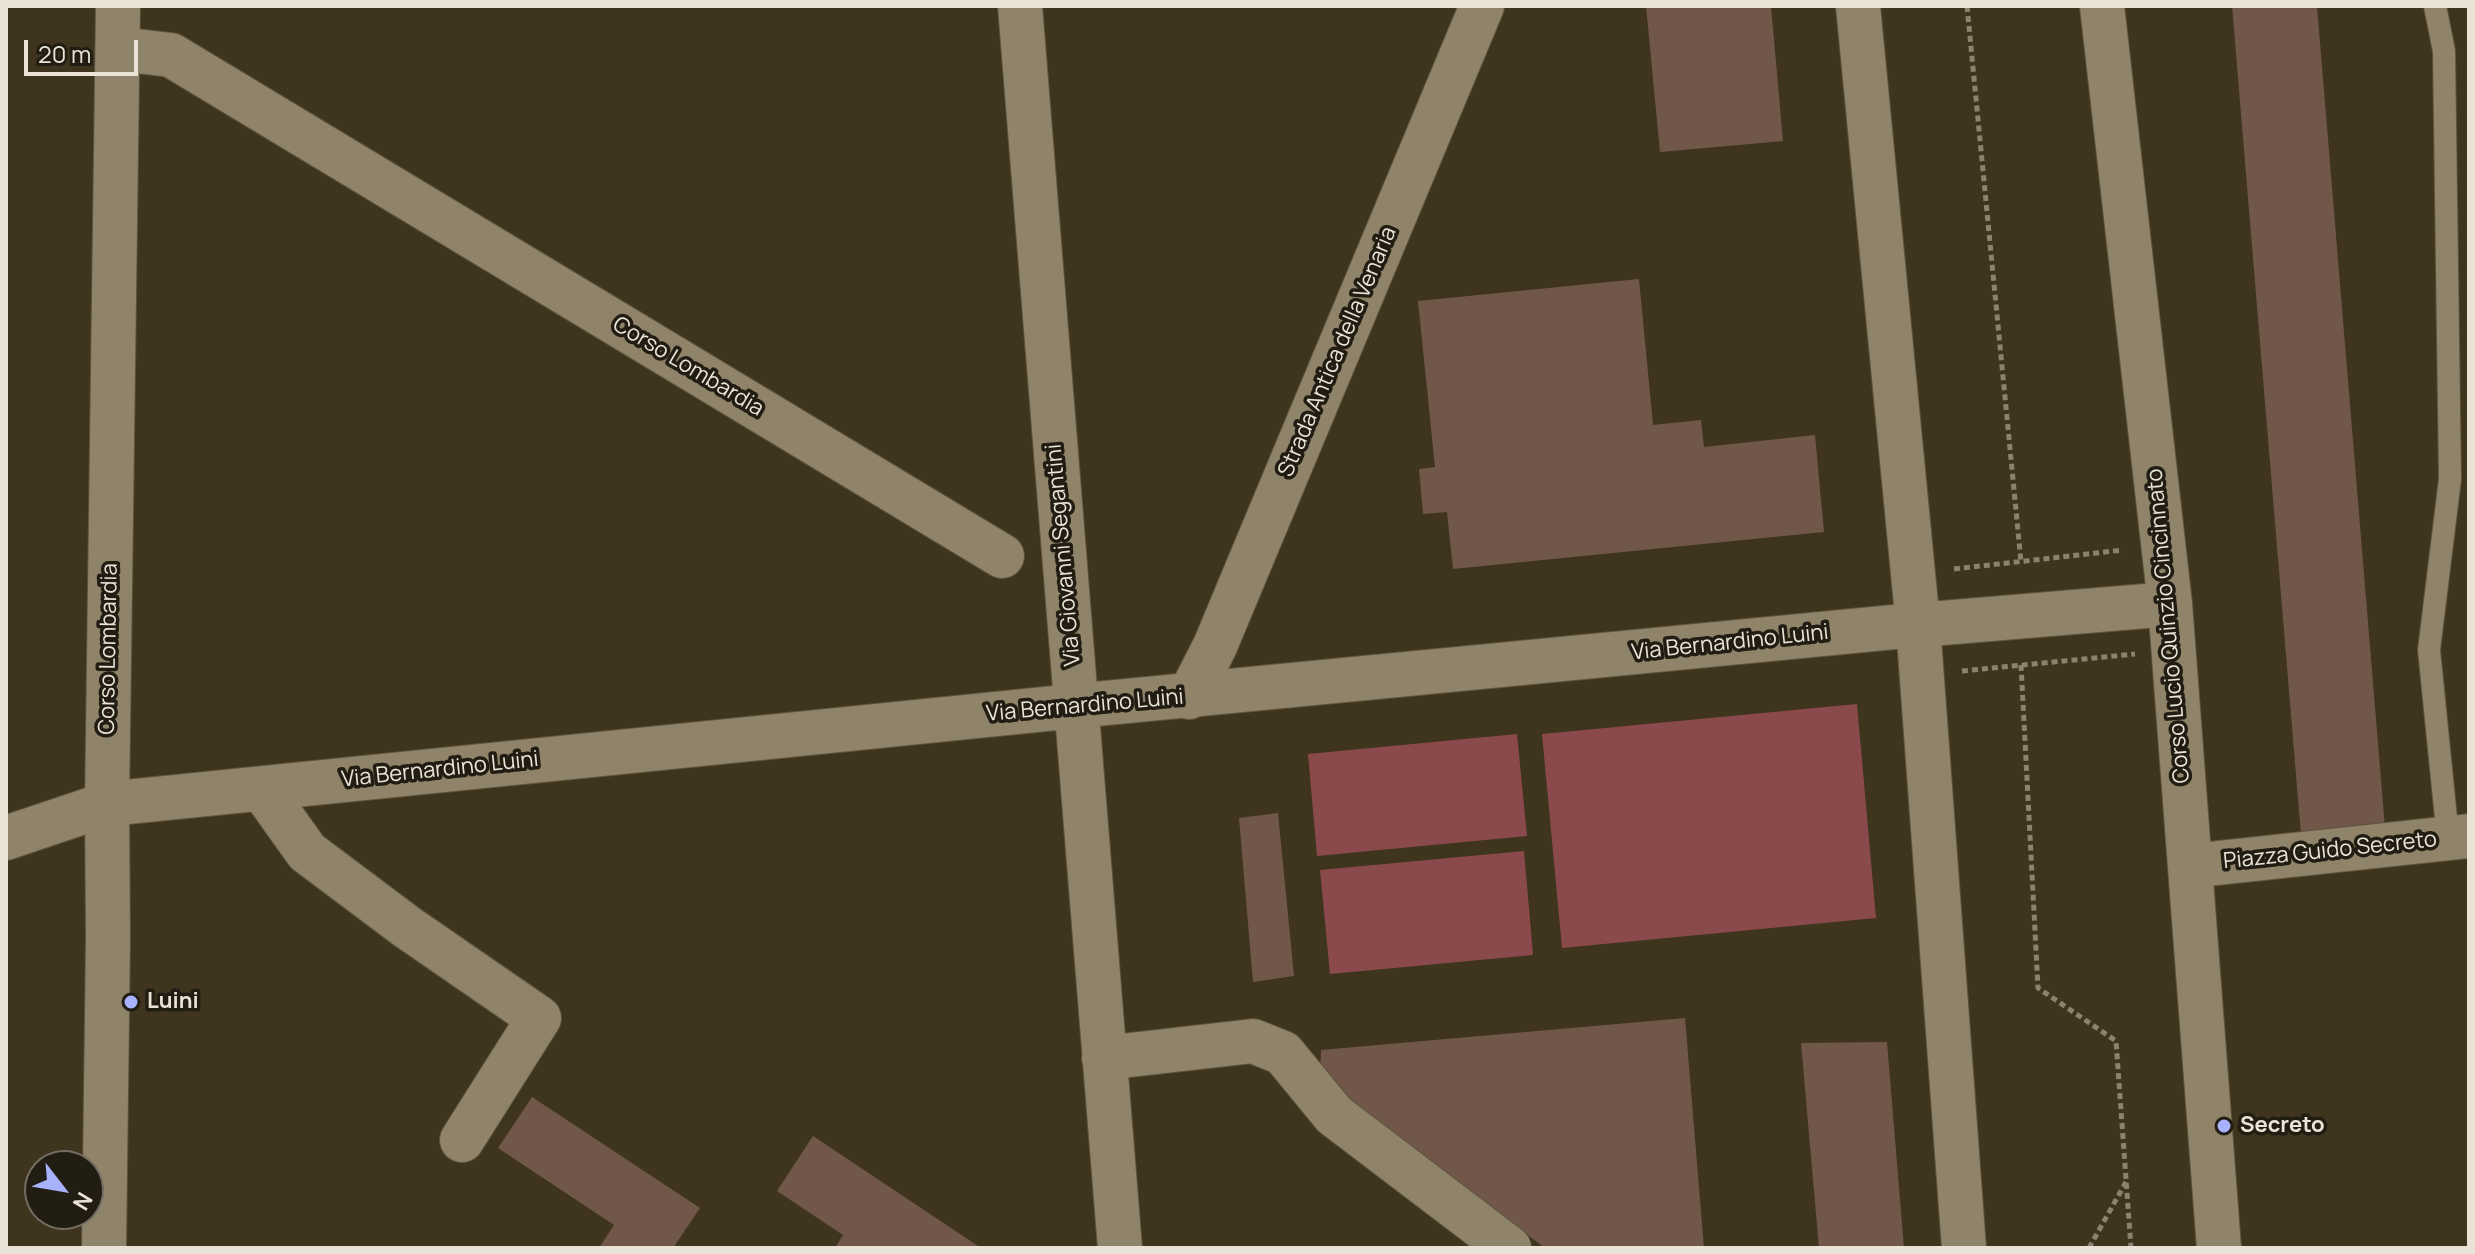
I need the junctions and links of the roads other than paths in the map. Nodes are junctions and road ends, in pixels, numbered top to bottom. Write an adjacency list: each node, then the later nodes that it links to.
1 (118, 6): 7 (street, Corso Lombardia)
2 (1020, 6): 12 (street, Via Giovanni Segantini)
3 (1482, 6): 11 (street, Strada Antica della Venaria)
4 (1858, 6): 10 (street)
5 (2102, 6): 9 (street, Corso Lucio Quinzio Cincinnato)
6 (2435, 6): 15 (lane)
7 (119, 49): 8 (street, Corso Lombardia); 14 (street, Corso Lombardia)
8 (1002, 556)
9 (2170, 604): 10 (street, Via Bernardino Luini); 17 (street, Corso Lucio Quinzio Cincinnato)
10 (1918, 625): 11 (street, Via Bernardino Luini); 23 (street)
11 (1189, 697): 12 (street, Via Bernardino Luini)
12 (1075, 706): 13 (street, Via Bernardino Luini); 18 (street, Via Giovanni Segantini)
13 (262, 789): 14 (street, Via Bernardino Luini); 19 (street)
14 (107, 804): 16 (street, Via Bernardino Luini); 20 (street, Corso Lombardia)
15 (2458, 837): 17 (street, Piazza Guido Secreto)
16 (6, 838)
17 (2190, 866): 24 (street, Corso Lucio Quinzio Cincinnato)
18 (1104, 1058): 21 (street, Via Giovanni Segantini); 22 (street)
19 (462, 1140)
20 (104, 1248)
21 (1120, 1248)
22 (1509, 1248)
23 (1964, 1248)
24 (2219, 1248)

